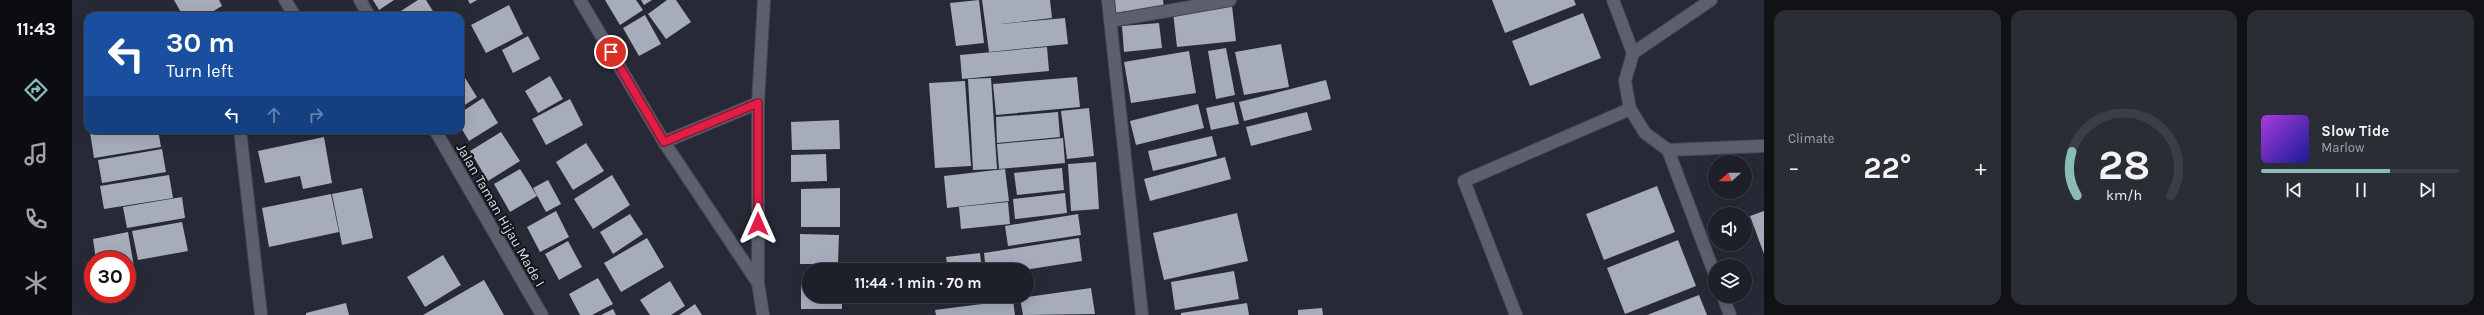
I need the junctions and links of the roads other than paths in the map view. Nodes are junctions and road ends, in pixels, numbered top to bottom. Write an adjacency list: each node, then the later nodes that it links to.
1 (285, 0): 9 (street)
2 (360, 0): 10 (street)
3 (580, 0): 17 (street)
4 (764, 0): 13 (street)
5 (1108, 0): 11 (street)
6 (1230, 0): 11 (street)
7 (1613, 0): 12 (street)
8 (1711, 0): 12 (street)
9 (292, 12)
10 (367, 12)
11 (1110, 21): 26 (street)
12 (1633, 53): 14 (street)
13 (758, 103): 17 (street); 21 (street)
14 (1630, 109): 19 (street); 27 (street)
15 (240, 134): 23 (street)
16 (437, 134): 24 (street, Jalan Taman Hijau Made I)
17 (664, 142): 21 (street)
18 (1764, 146): 19 (street)
19 (1668, 150): 20 (street)
20 (1709, 259)
21 (758, 284): 25 (street)
22 (1726, 303): 28 (street)
23 (261, 315)
24 (542, 315)
25 (763, 315)
26 (1142, 315)
27 (1516, 315)
28 (1730, 315)

